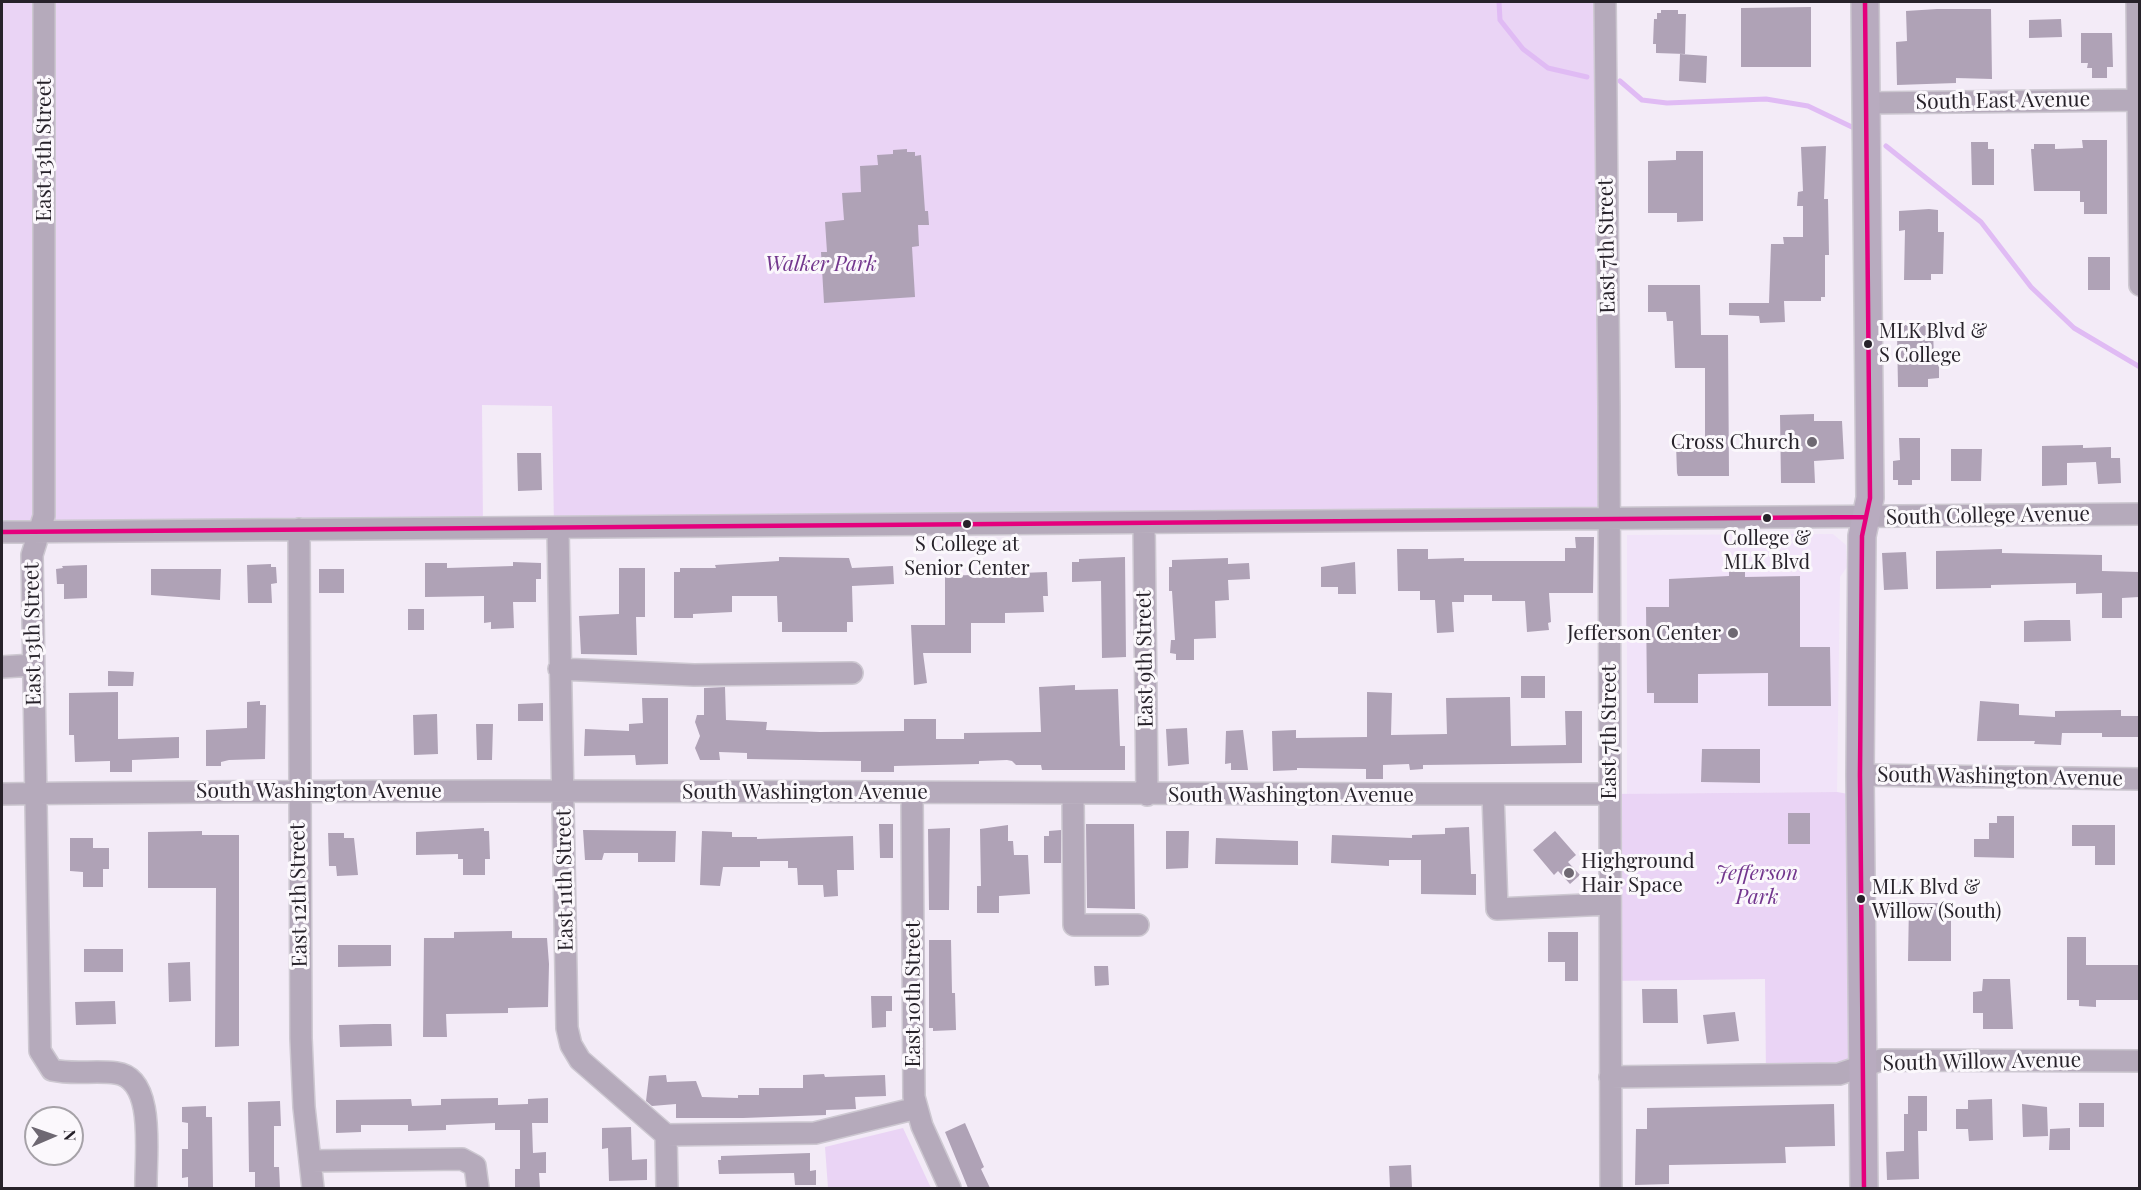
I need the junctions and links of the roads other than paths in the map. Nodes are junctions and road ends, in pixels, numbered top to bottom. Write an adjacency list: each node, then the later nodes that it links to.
1 (44, 2): 15 (street, East 13th Street)
2 (1605, 2): 9 (street, East 7th Street)
3 (1865, 2): 6 (main road)
4 (2137, 2): 5 (street)
5 (2139, 100): 6 (street, South East Avenue); 7 (street)
6 (1866, 103): 10 (main road)
7 (2139, 285)
8 (2139, 514): 10 (street, South College Avenue)
9 (1610, 517): 10 (street, South College Avenue); 11 (street, South College Avenue); 29 (street, East 7th Street)
10 (1866, 517): 20 (main road)
11 (1144, 523): 13 (street, South College Avenue); 30 (street, East 9th Street)
12 (299, 529): 13 (street, South College Avenue); 15 (street, South College Avenue); 23 (street, East 12th Street)
13 (558, 529): 18 (street, East 11th Street)
14 (2, 532): 15 (street, South College Avenue)
15 (38, 532): 16 (street, East 13th Street)
16 (33, 665): 17 (street); 24 (street, East 13th Street)
17 (2, 667)
18 (559, 669): 19 (street); 22 (street, East 11th Street)
19 (852, 673)
20 (1860, 775): 21 (street, South Washington Avenue); 34 (main road)
21 (2139, 779)
22 (562, 790): 23 (street, South Washington Avenue); 25 (street, South Washington Avenue); 37 (street, East 11th Street)
23 (298, 791): 24 (street, South Washington Avenue); 38 (street, East 12th Street)
24 (35, 793): 26 (street, South Washington Avenue); 39 (street, East 13th Street)
25 (912, 793): 27 (street, South Washington Avenue); 36 (street, East 10th Street)
26 (2, 794)
27 (1073, 794): 30 (street, South Washington Avenue); 32 (street)
28 (1494, 794): 29 (street, South Washington Avenue); 30 (street, South Washington Avenue); 31 (street)
29 (1609, 794): 31 (street, East 7th Street)
30 (1147, 795)
31 (1610, 904): 35 (street, East 7th Street)
32 (1138, 925)
33 (2139, 1061): 34 (street, South Willow Avenue)
34 (1862, 1066): 35 (street, South Willow Avenue); 45 (main road)
35 (1610, 1077): 44 (street, East 7th Street)
36 (917, 1108): 37 (street); 43 (street, East 10th Street)
37 (666, 1135): 42 (street)
38 (311, 1161): 40 (street, East 12th Street); 41 (street)
39 (146, 1188)
40 (313, 1188)
41 (478, 1188)
42 (667, 1188)
43 (950, 1188)
44 (1611, 1188)
45 (1864, 1188)

